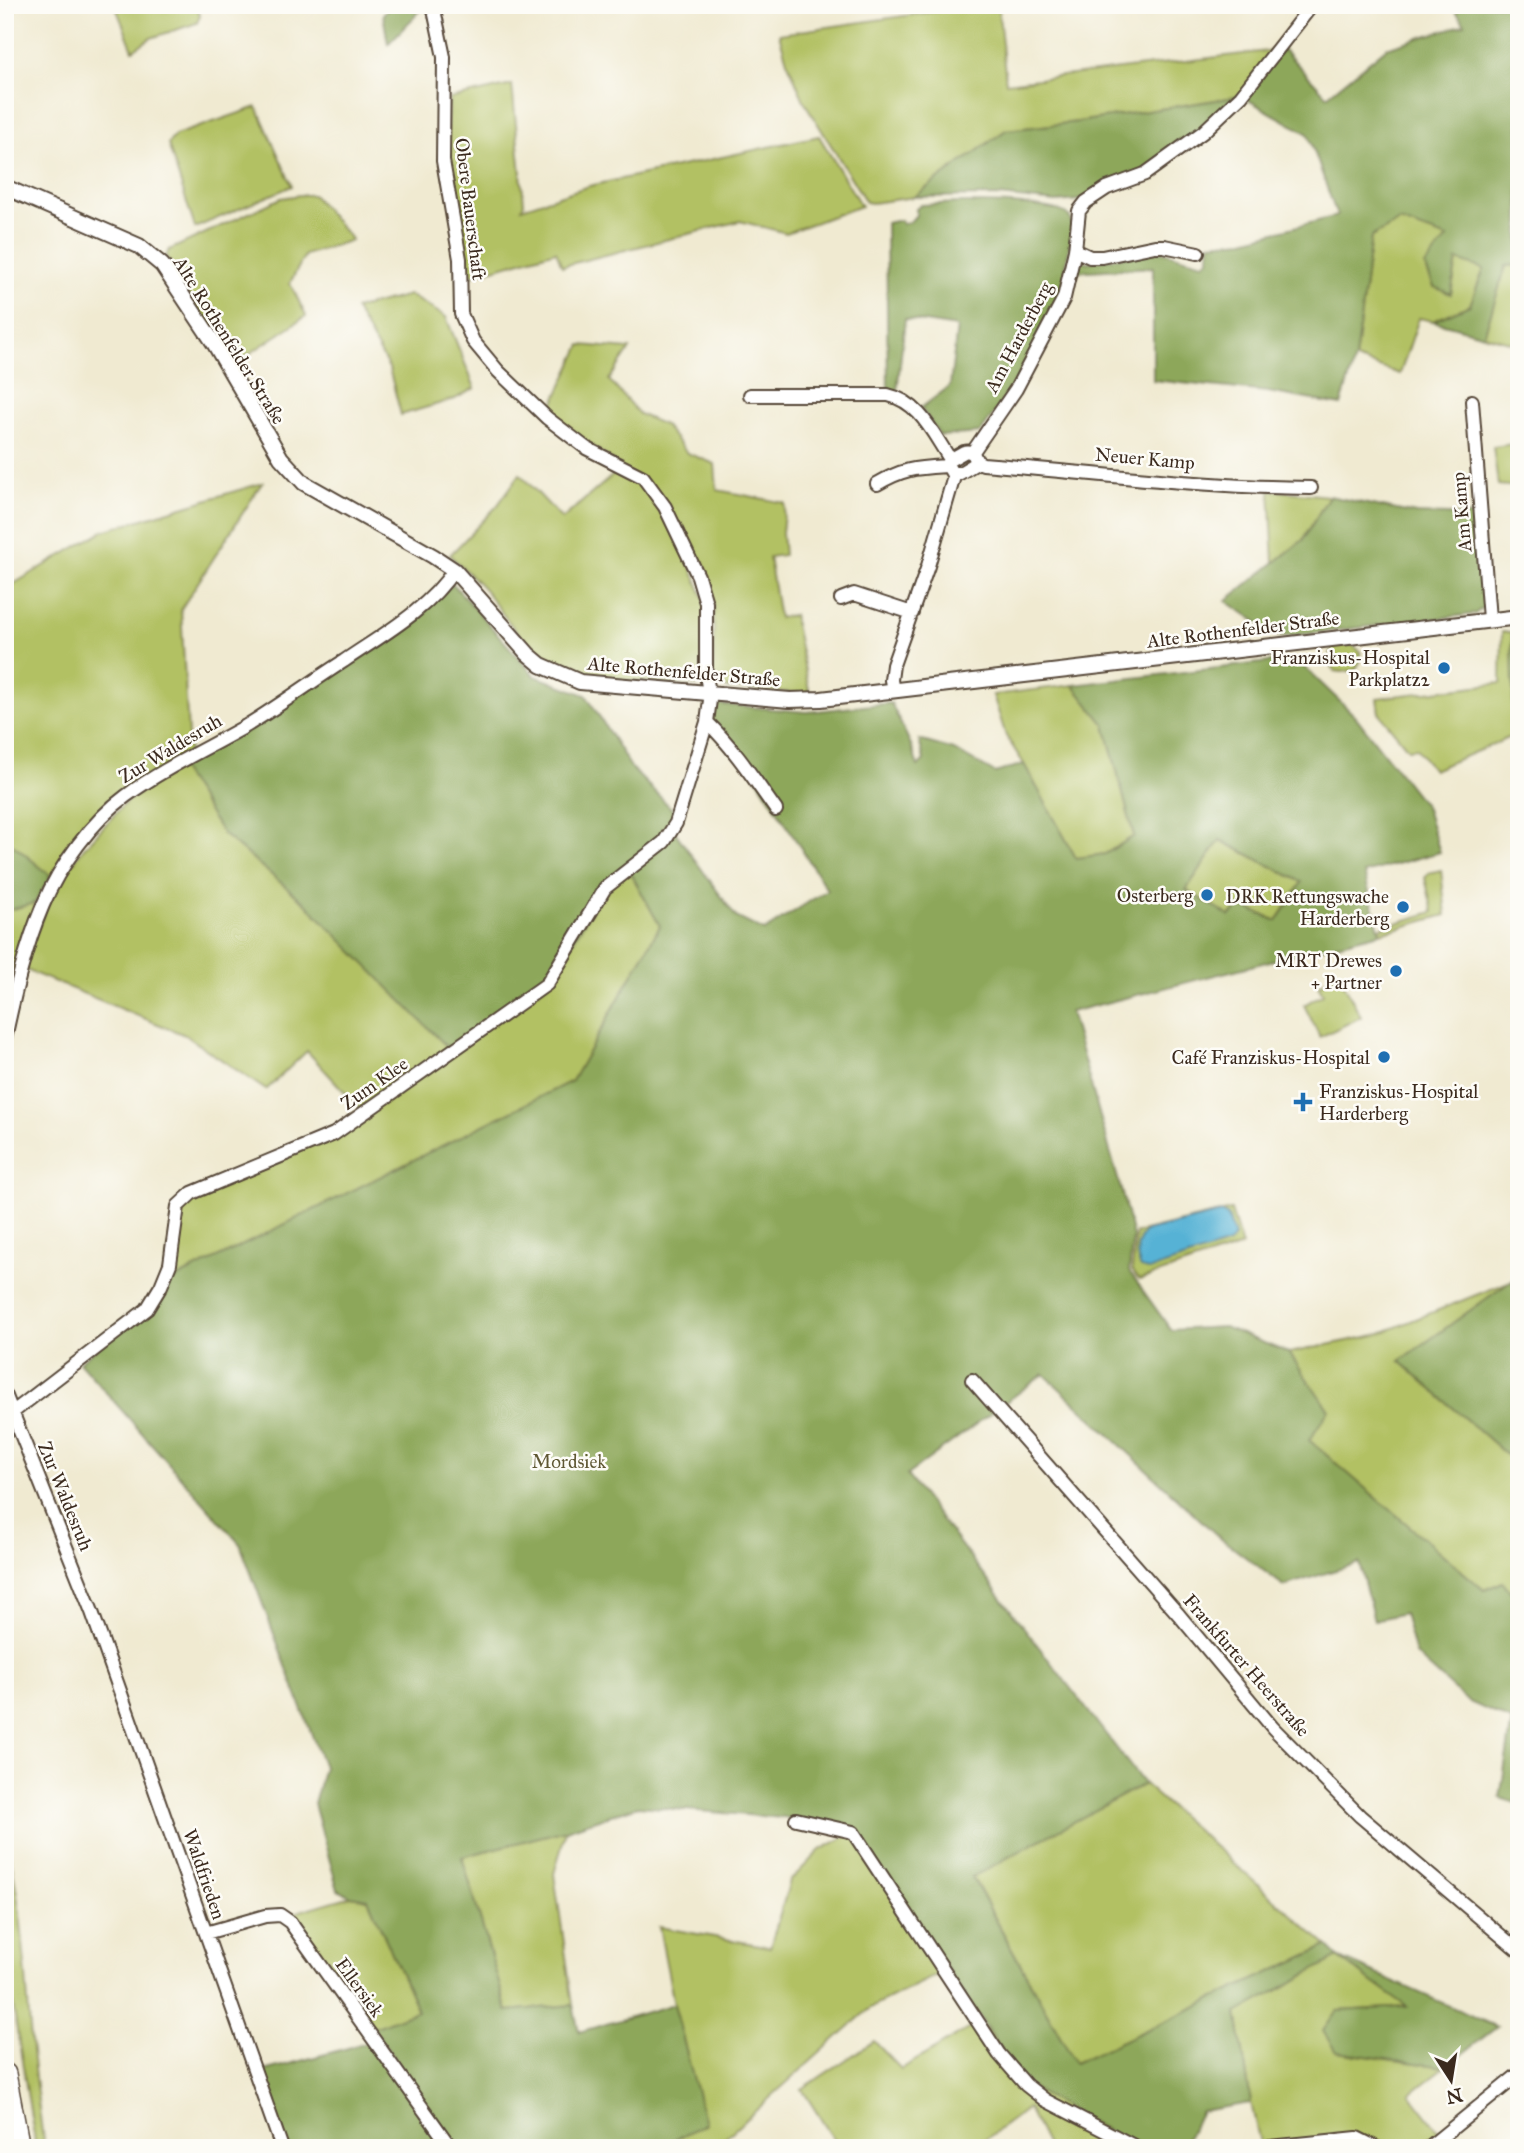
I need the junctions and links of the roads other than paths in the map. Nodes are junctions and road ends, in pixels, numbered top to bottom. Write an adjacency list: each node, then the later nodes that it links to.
1 (433, 5): 18 (street, Obere Bauerschaft)
2 (1312, 5): 4 (street, Am Harderberg)
3 (5, 187): 12 (street, Alte Rothenfelder Straße)
4 (1075, 250): 5 (street); 8 (street, Am Harderberg)
5 (1198, 253)
6 (750, 395): 9 (street)
7 (1472, 401): 16 (street, Am Kamp)
8 (974, 457): 9 (street); 11 (street, Neuer Kamp)
9 (951, 466): 10 (street); 14 (street)
10 (877, 484)
11 (1311, 488)
12 (454, 570): 18 (street, Alte Rothenfelder Straße); 21 (street, Zur Waldesruh)
13 (841, 599): 14 (street)
14 (912, 613): 17 (street)
15 (1519, 617): 16 (street, Alte Rothenfelder Straße)
16 (1489, 619): 17 (street, Alte Rothenfelder Straße)
17 (893, 691): 18 (street, Alte Rothenfelder Straße)
18 (709, 693): 19 (street, Zum Klee)
19 (706, 722): 20 (street); 24 (street, Zum Klee)
20 (776, 810)
21 (5, 1038)
22 (972, 1380): 28 (street, Frankfurter Heerstraße)
23 (5, 1394): 24 (street, Zur Waldesruh)
24 (13, 1412): 25 (street, Zur Waldesruh)
25 (92, 1612): 27 (street, Waldfrieden)
26 (796, 1819): 34 (street)
27 (206, 1933): 32 (street, Waldfrieden); 33 (street, Ellersiek)
28 (1519, 1951)
29 (5, 2074): 31 (highway)
30 (1519, 2074): 37 (street)
31 (19, 2148)
32 (282, 2148)
33 (450, 2148)
34 (1138, 2148)
35 (1260, 2148): 36 (street)
36 (1377, 2148)
37 (1428, 2148)

